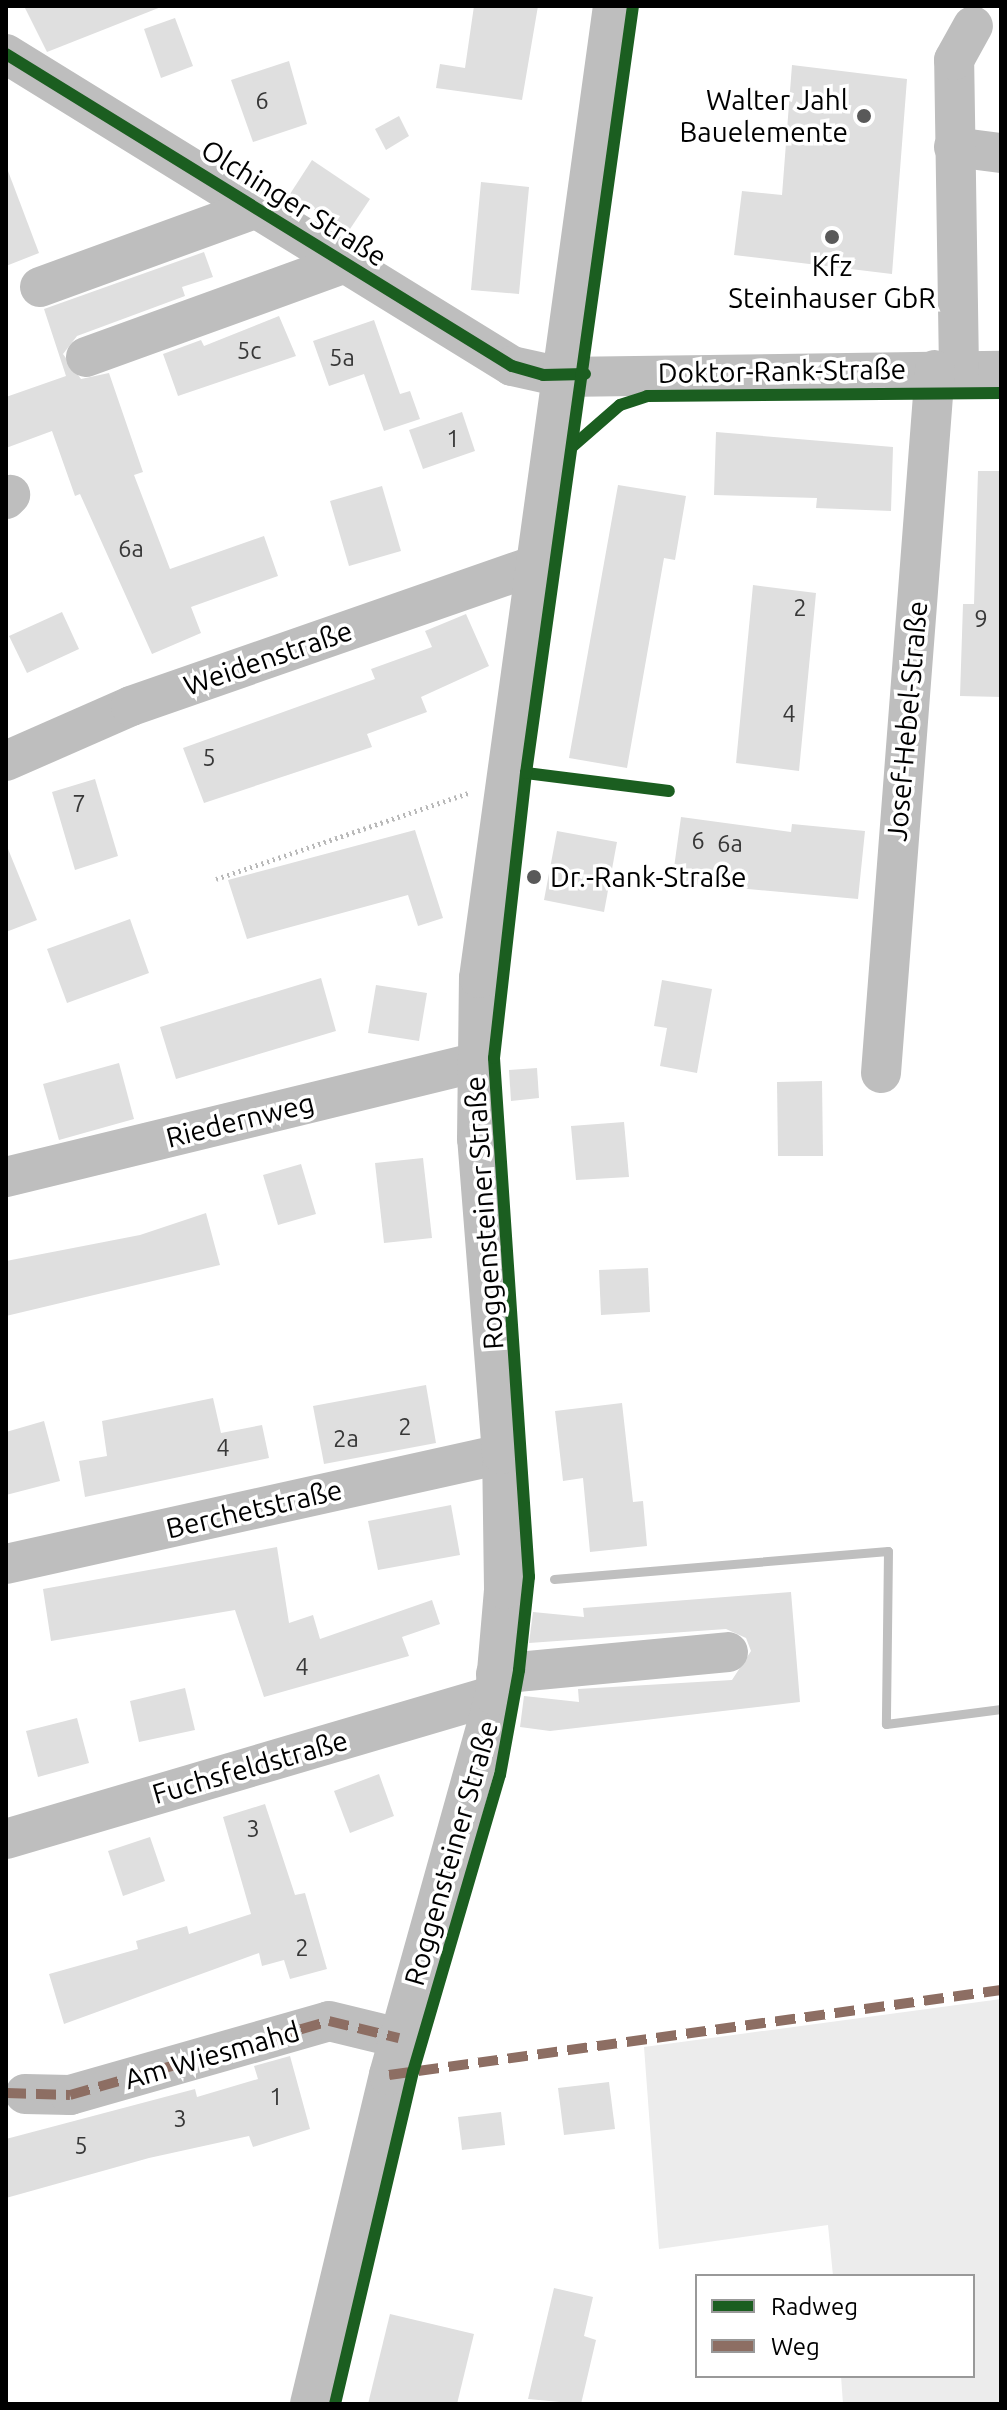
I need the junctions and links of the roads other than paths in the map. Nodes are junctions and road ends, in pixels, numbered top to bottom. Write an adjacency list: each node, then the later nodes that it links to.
1 (613, 6): 12 (street, Roggensteiner Straße)
2 (973, 26): 4 (street, Josef-Hebel-Straße)
3 (6, 54): 6 (street, Olchinger Straße)
4 (954, 147): 5 (street); 10 (street, Josef-Hebel-Straße)
5 (1001, 153)
6 (257, 208): 7 (street, Olchinger Straße); 8 (street)
7 (345, 263): 9 (street); 12 (street, Olchinger Straße)
8 (40, 287)
9 (86, 357)
10 (947, 370): 11 (street, Doktor-Rank-Straße); 12 (street, Doktor-Rank-Straße); 16 (street, Josef-Hebel-Straße)
11 (1001, 371)
12 (562, 377): 13 (street, Roggensteiner Straße)
13 (534, 566): 14 (street, Weidenstraße); 15 (street, Roggensteiner Straße)
14 (6, 761)
15 (474, 1063): 17 (street, Riedernweg); 18 (street, Roggensteiner Straße)
16 (881, 1073)
17 (7, 1171)
18 (502, 1454): 19 (street, Berchetstraße); 21 (street, Roggensteiner Straße)
19 (6, 1564)
20 (728, 1652): 21 (street, Fuchsfeldstraße)
21 (496, 1684): 22 (street, Fuchsfeldstraße); 23 (street, Roggensteiner Straße)
22 (6, 1839)
23 (399, 2038): 24 (street, Am Wiesmahd); 25 (street, Roggensteiner Straße)
24 (25, 2094)
25 (310, 2404)

